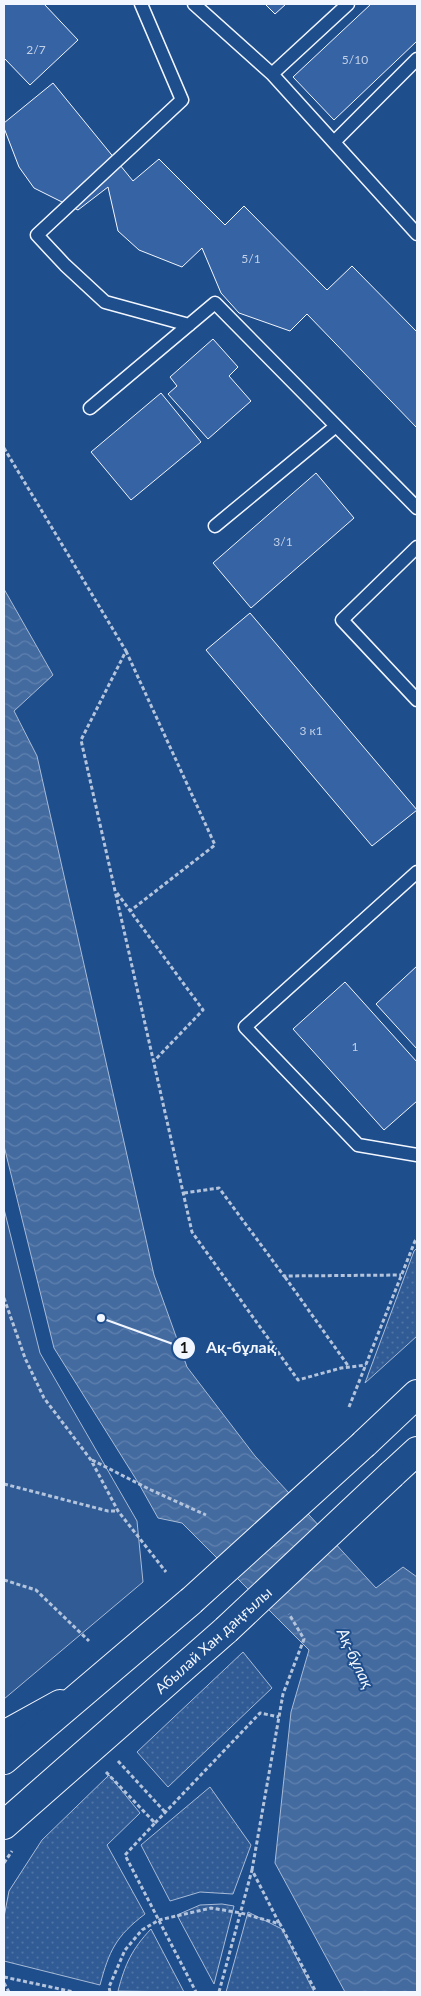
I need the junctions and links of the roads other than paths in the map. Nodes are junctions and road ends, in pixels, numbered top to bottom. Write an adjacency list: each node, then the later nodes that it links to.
1 (141, 4): 8 (lane)
2 (194, 4): 5 (lane)
3 (348, 4): 5 (lane)
4 (417, 59): 6 (lane)
5 (272, 74): 6 (lane)
6 (335, 141): 7 (lane)
7 (417, 234)
8 (189, 326): 9 (lane); 10 (lane)
9 (90, 408)
10 (336, 426): 11 (lane); 12 (lane)
11 (417, 508)
12 (215, 526)
13 (417, 547): 14 (lane)
14 (417, 700)
15 (417, 872): 16 (lane)
16 (417, 1155)
17 (417, 1394): 19 (main road, bridge)
18 (417, 1450): 22 (main road, Абылай Хан даңғылы, bridge)
19 (81, 1693): 20 (main road); 21 (main road)
20 (4, 1735)
21 (4, 1760)
22 (4, 1825)

